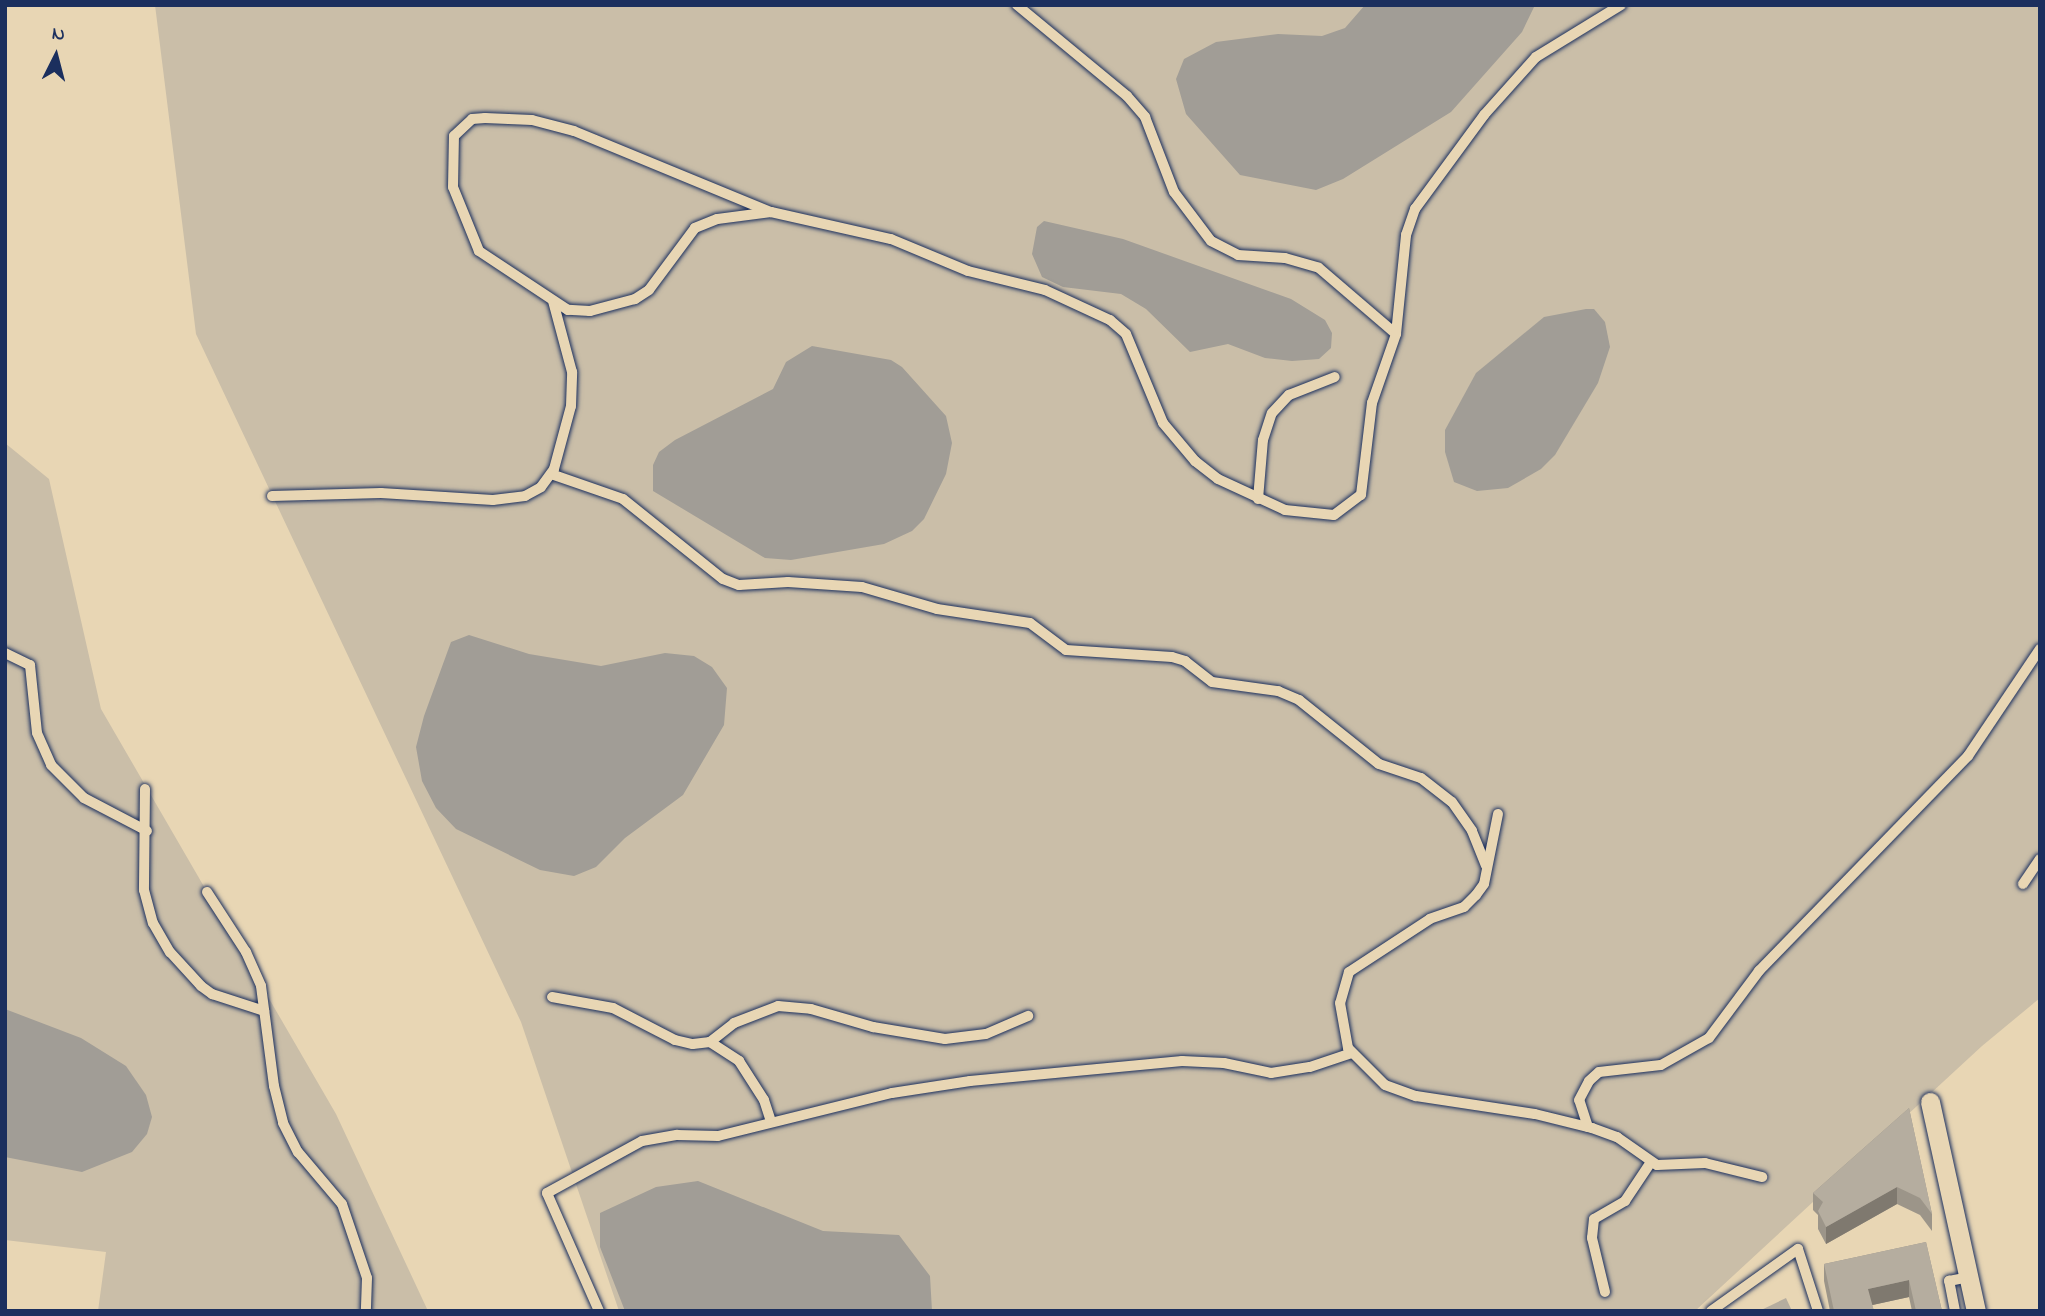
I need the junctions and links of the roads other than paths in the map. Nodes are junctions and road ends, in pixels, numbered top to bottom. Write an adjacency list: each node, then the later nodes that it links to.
1 (1017, 5): 5 (lane)
2 (1620, 5): 5 (lane)
3 (771, 212): 4 (lane); 4 (lane); 9 (lane)
4 (553, 301): 7 (lane)
5 (1396, 334): 9 (lane)
6 (1335, 377): 9 (lane)
7 (551, 474): 8 (lane); 16 (lane)
8 (272, 496)
9 (1258, 499)
10 (2040, 649): 26 (lane)
11 (5, 653): 14 (lane)
12 (145, 789): 14 (lane)
13 (1498, 814): 16 (lane)
14 (148, 831): 20 (lane)
15 (2040, 859): 17 (lane)
16 (1486, 865): 23 (lane)
17 (2023, 884)
18 (207, 891): 20 (lane)
19 (552, 997): 22 (lane)
20 (264, 1011): 31 (lane)
21 (1028, 1016): 22 (lane)
22 (710, 1042): 25 (lane)
23 (1352, 1053): 25 (lane); 26 (lane)
24 (1930, 1102): 29 (street)
25 (771, 1122): 32 (lane)
26 (1588, 1127): 27 (lane)
27 (1651, 1163): 28 (lane); 30 (lane)
28 (1762, 1177)
29 (1969, 1277): 35 (lane); 36 (street)
30 (1605, 1292)
31 (367, 1310)
32 (599, 1311)
33 (1711, 1311): 34 (lane)
34 (1818, 1311)
35 (1955, 1311)
36 (1976, 1311)

